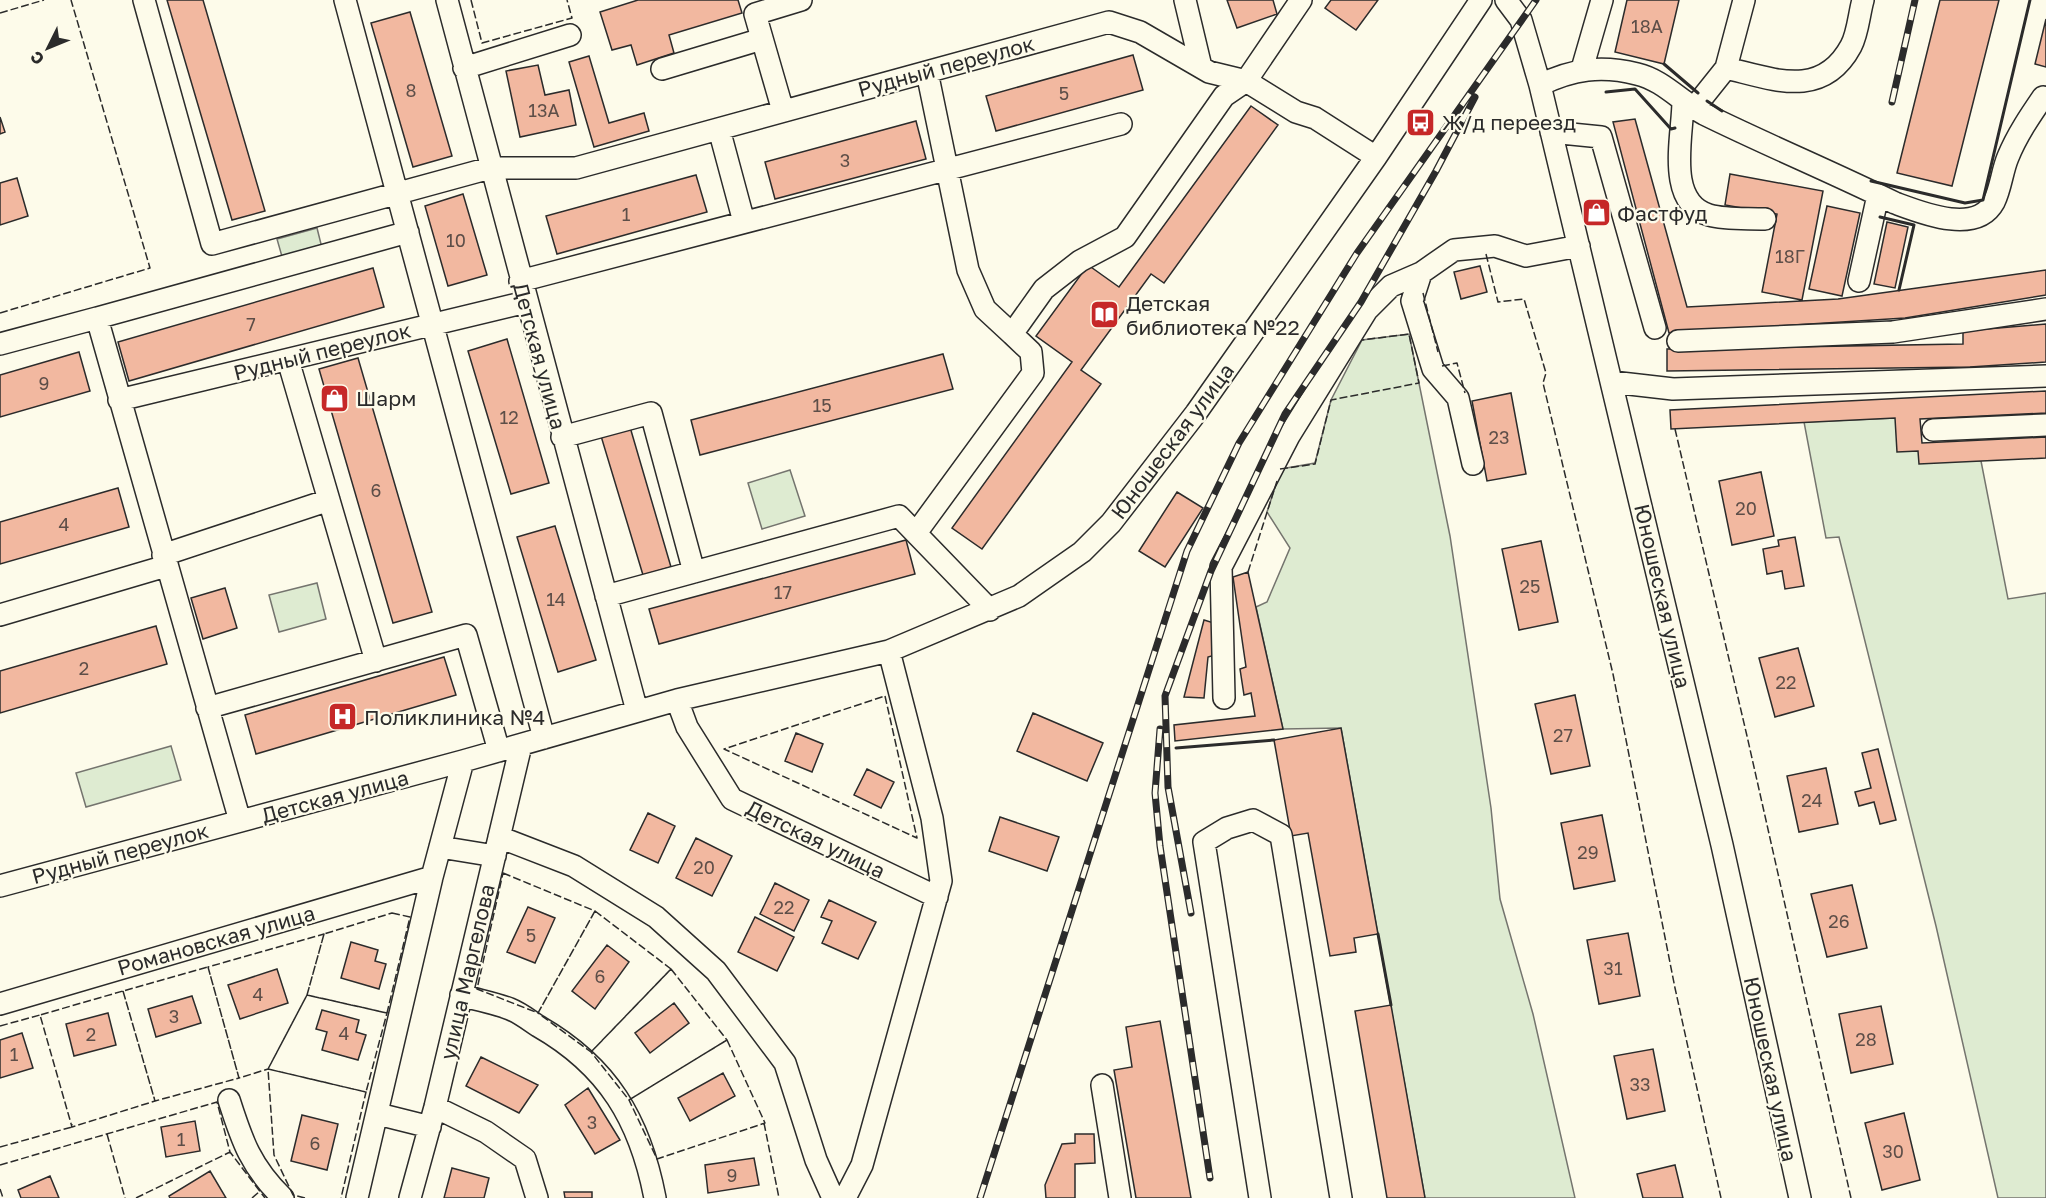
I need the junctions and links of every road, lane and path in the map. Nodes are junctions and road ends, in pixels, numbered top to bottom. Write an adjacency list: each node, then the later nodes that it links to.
1 (144, 0): 32 (street, Рудный переулок)
2 (447, 0): 15 (street, Детская улица)
3 (801, 0): 12 (street)
4 (1185, 0): 16 (street)
5 (1302, 0): 21 (street)
6 (1481, 0): 29 (street, Юношеская улица)
7 (1506, 0): 22 (street, Юношеская улица)
8 (1602, 0): 19 (street)
9 (1744, 0): 17 (street)
10 (1863, 0): 17 (street)
11 (347, 1): 32 (street)
12 (754, 7): 14 (street)
13 (570, 35): 15 (street)
14 (762, 39): 18 (street); 25 (street)
15 (464, 68): 30 (street, Детская улица)
16 (1201, 68): 20 (street, Рудный переулок); 21 (street, Рудный переулок)
17 (1726, 68): 24 (street)
18 (662, 69)
19 (1582, 69): 22 (street); 24 (street)
20 (927, 72): 25 (street, Рудный переулок); 31 (street)
21 (1246, 81): 29 (street, Рудный переулок); 46 (street)
22 (1540, 85): 28 (street, Юношеская улица)
23 (2043, 97): 33 (street)
24 (1689, 105): 33 (street); 34 (street)
25 (783, 111): 27 (street, Рудный переулок)
26 (1121, 124): 31 (street)
27 (719, 129): 30 (street, Рудный переулок); 35 (street)
28 (1551, 132): 37 (street, Юношеская улица); 45 (street)
29 (1376, 157): 62 (street, Юношеская улица)
30 (490, 168): 32 (street, Рудный переулок); 39 (street, Детская улица)
31 (947, 169): 35 (street); 46 (street)
32 (397, 193): 36 (street)
33 (1878, 195): 40 (street)
34 (1765, 219)
35 (744, 222): 39 (street)
36 (408, 232): 43 (street); 44 (street)
37 (1579, 246): 38 (street); 51 (street, Юношеская улица)
38 (1421, 273): 56 (street); 66 (street)
39 (520, 281): 41 (street, Детская улица)
40 (1859, 281)
41 (526, 302): 44 (street, Рудный переулок); 55 (street, Детская улица)
42 (2046, 309): 47 (street)
43 (97, 318): 48 (street); 52 (street)
44 (433, 324): 49 (street, Рудный переулок); 70 (street)
45 (1655, 328)
46 (1012, 334): 58 (street)
47 (1678, 341)
48 (0, 344)
49 (288, 360): 52 (street, Рудный переулок); 57 (street)
50 (2046, 376): 51 (street)
51 (1612, 382): 96 (street, Юношеская улица)
52 (119, 400): 59 (street)
53 (2046, 425): 54 (street)
54 (1933, 430)
55 (562, 437): 60 (street); 61 (street, Детская улица)
56 (1473, 464)
57 (329, 500): 59 (street); 65 (street)
58 (916, 533): 60 (street); 62 (street)
59 (164, 560): 63 (street); 68 (street)
60 (694, 572): 61 (street)
61 (606, 596): 69 (street, Детская улица)
62 (990, 610): 64 (street, Детская улица)
63 (0, 615)
64 (889, 651): 67 (street, Детская улица); 79 (street)
65 (376, 661): 68 (street); 72 (street)
66 (1224, 698)
67 (677, 700): 69 (street, Детская улица); 79 (street, Детская улица)
68 (207, 708): 74 (street)
69 (637, 711): 70 (street, Детская улица)
70 (544, 738): 71 (street, Детская улица)
71 (521, 745): 72 (street, Детская улица); 75 (street, улица Маргелова)
72 (499, 752): 73 (street, Детская улица)
73 (463, 761): 74 (street, Детская улица); 76 (street)
74 (240, 821): 78 (street, Рудный переулок)
75 (497, 846): 76 (street); 80 (street, улица Маргелова); 91 (street)
76 (440, 848): 77 (street)
77 (432, 877): 81 (street, Романовская улица); 84 (street)
78 (0, 886)
79 (937, 897): 92 (street)
80 (461, 995): 85 (street, улица Маргелова); 90 (street)
81 (0, 1004)
82 (1102, 1085): 93 (street)
83 (229, 1100): 86 (street)
84 (378, 1114): 85 (street); 87 (street)
85 (432, 1117): 88 (street, улица Маргелова); 89 (street)
86 (283, 1198)
87 (357, 1198)
88 (410, 1198)
89 (537, 1198)
90 (655, 1198)
91 (833, 1198)
92 (845, 1198)
93 (1120, 1198)
94 (1260, 1198): 95 (street)
95 (1341, 1198)
96 (1800, 1198)

